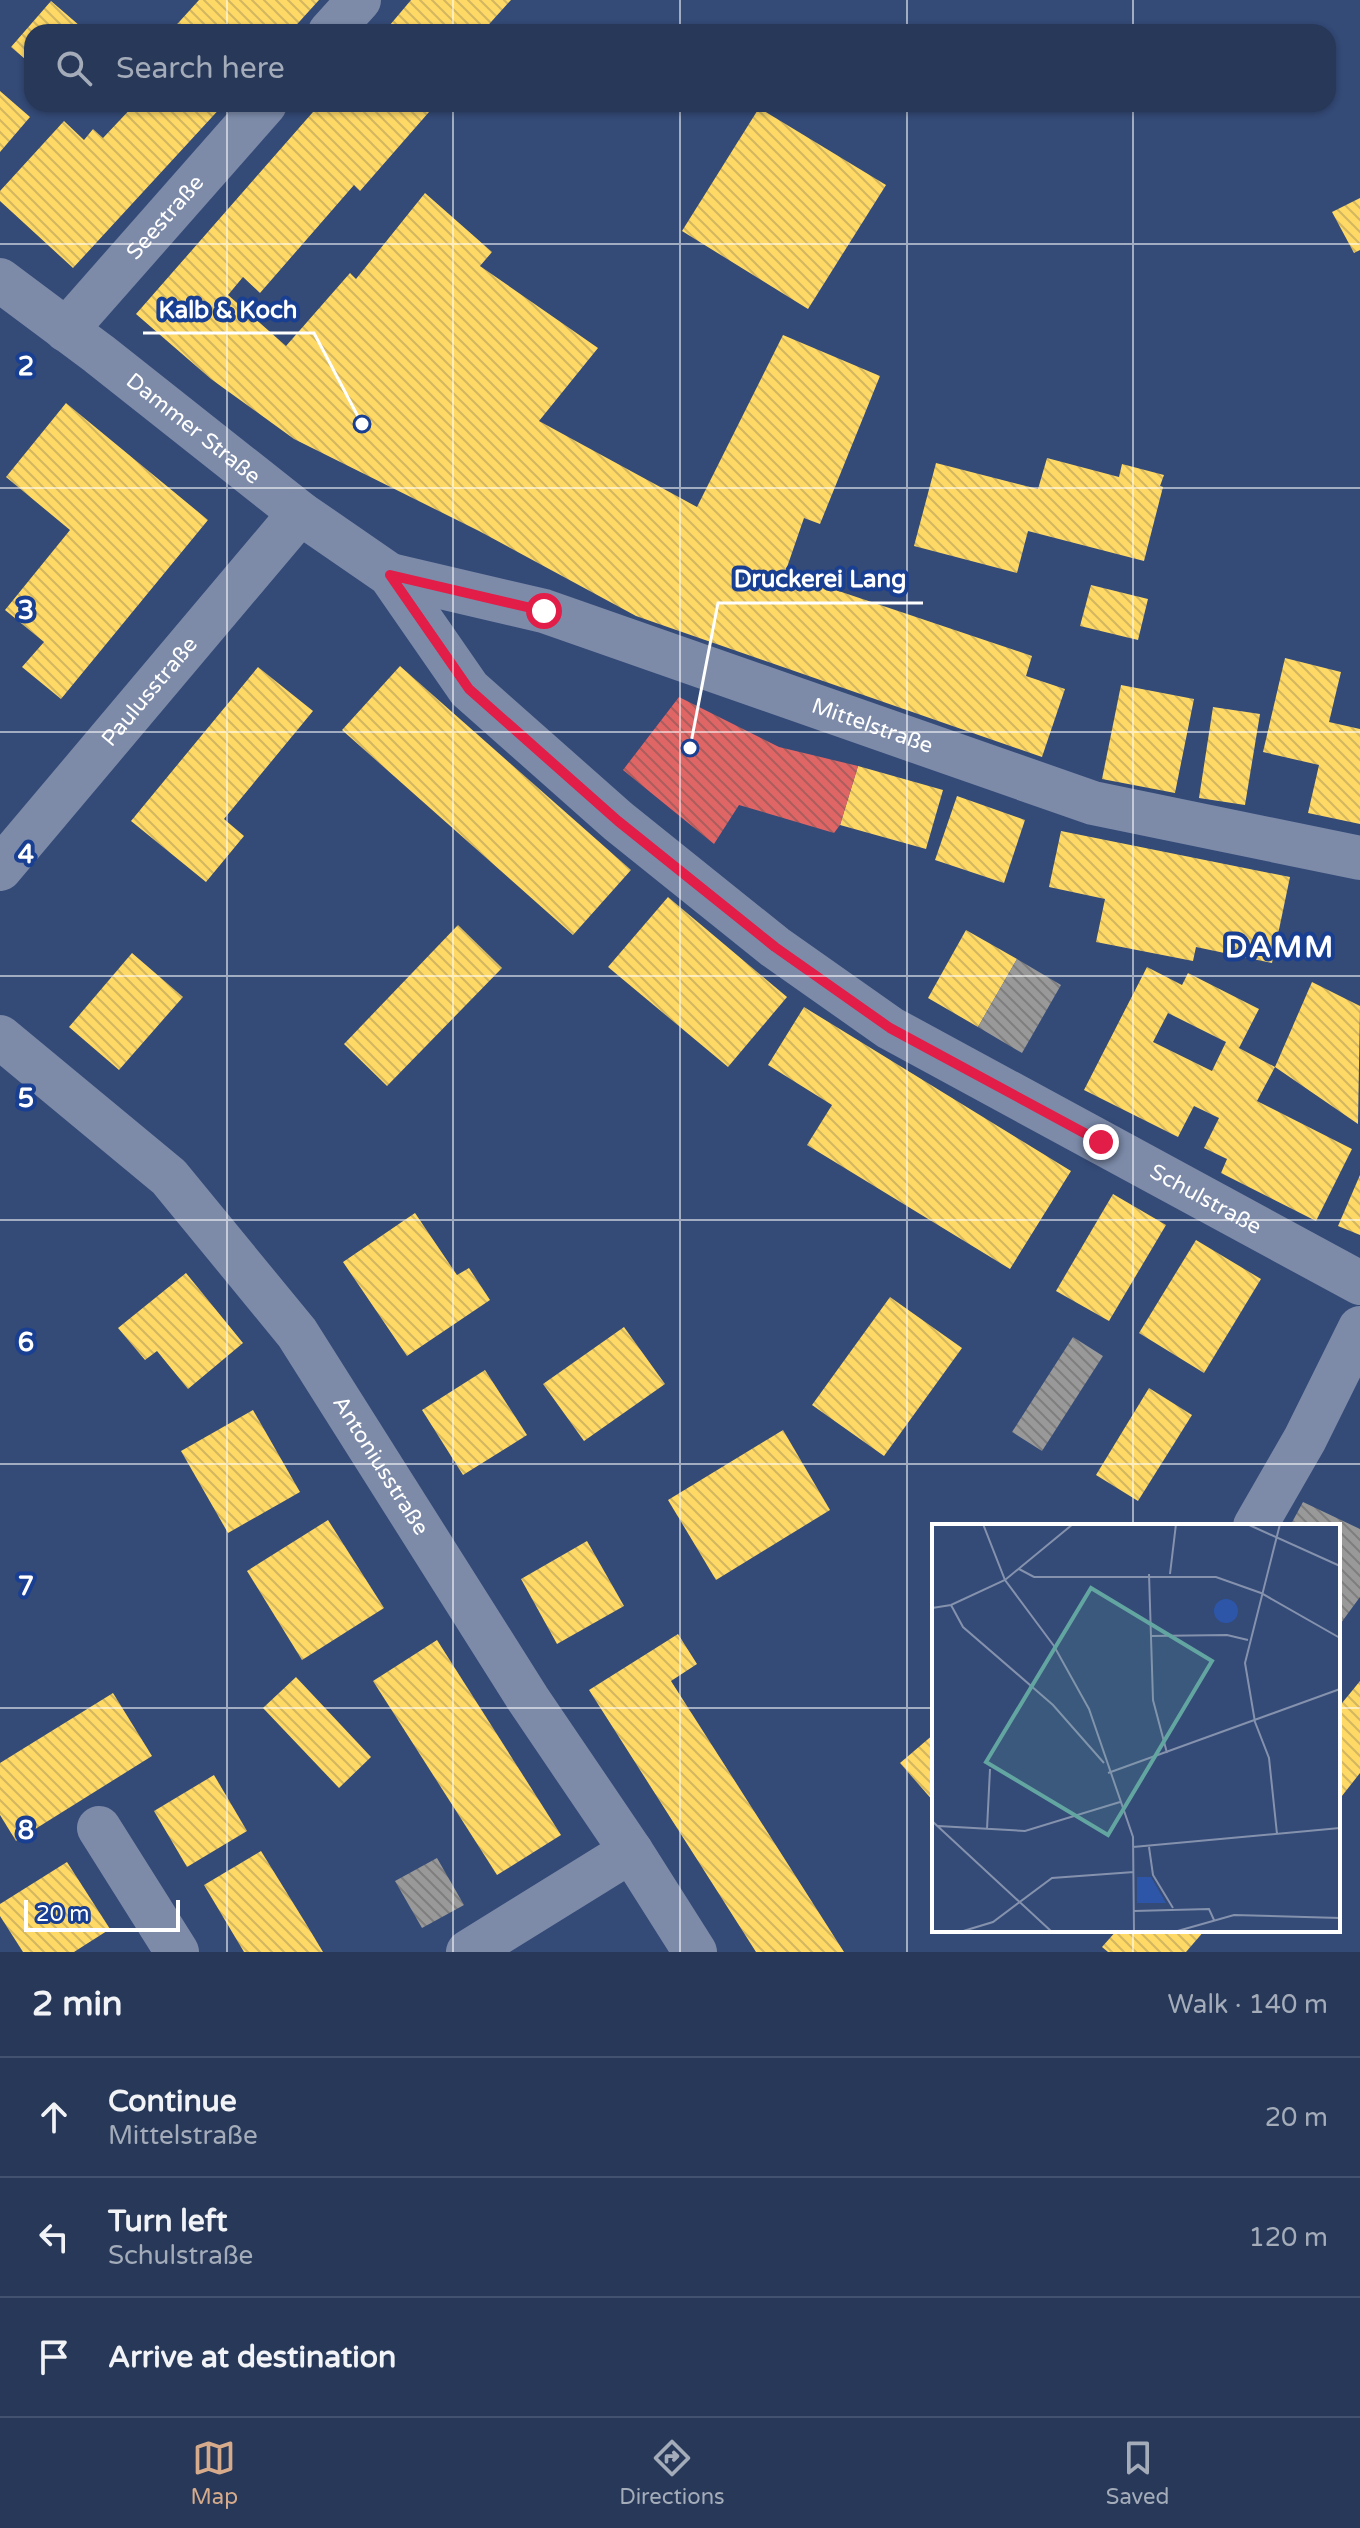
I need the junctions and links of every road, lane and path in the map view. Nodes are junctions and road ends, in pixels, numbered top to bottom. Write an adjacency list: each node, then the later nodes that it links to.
1 (359, 0): 2 (street)
2 (337, 24)
3 (258, 112): 5 (street, Seestraße)
4 (0, 280): 5 (street, Dammer Straße)
5 (66, 330): 6 (street, Dammer Straße)
6 (300, 513): 7 (street, Dammer Straße); 9 (street, Paulusstraße)
7 (390, 575): 8 (street, Mittelstraße); 11 (street, Schulstraße)
8 (1360, 858)
9 (0, 869)
10 (0, 1037): 15 (street, Antoniusstraße)
11 (1360, 1283)
12 (1360, 1328): 13 (street)
13 (1256, 1524)
14 (99, 1828): 16 (street)
15 (631, 1851): 17 (street); 18 (street, Antoniusstraße)
16 (177, 1952)
17 (468, 1952)
18 (695, 1952)

